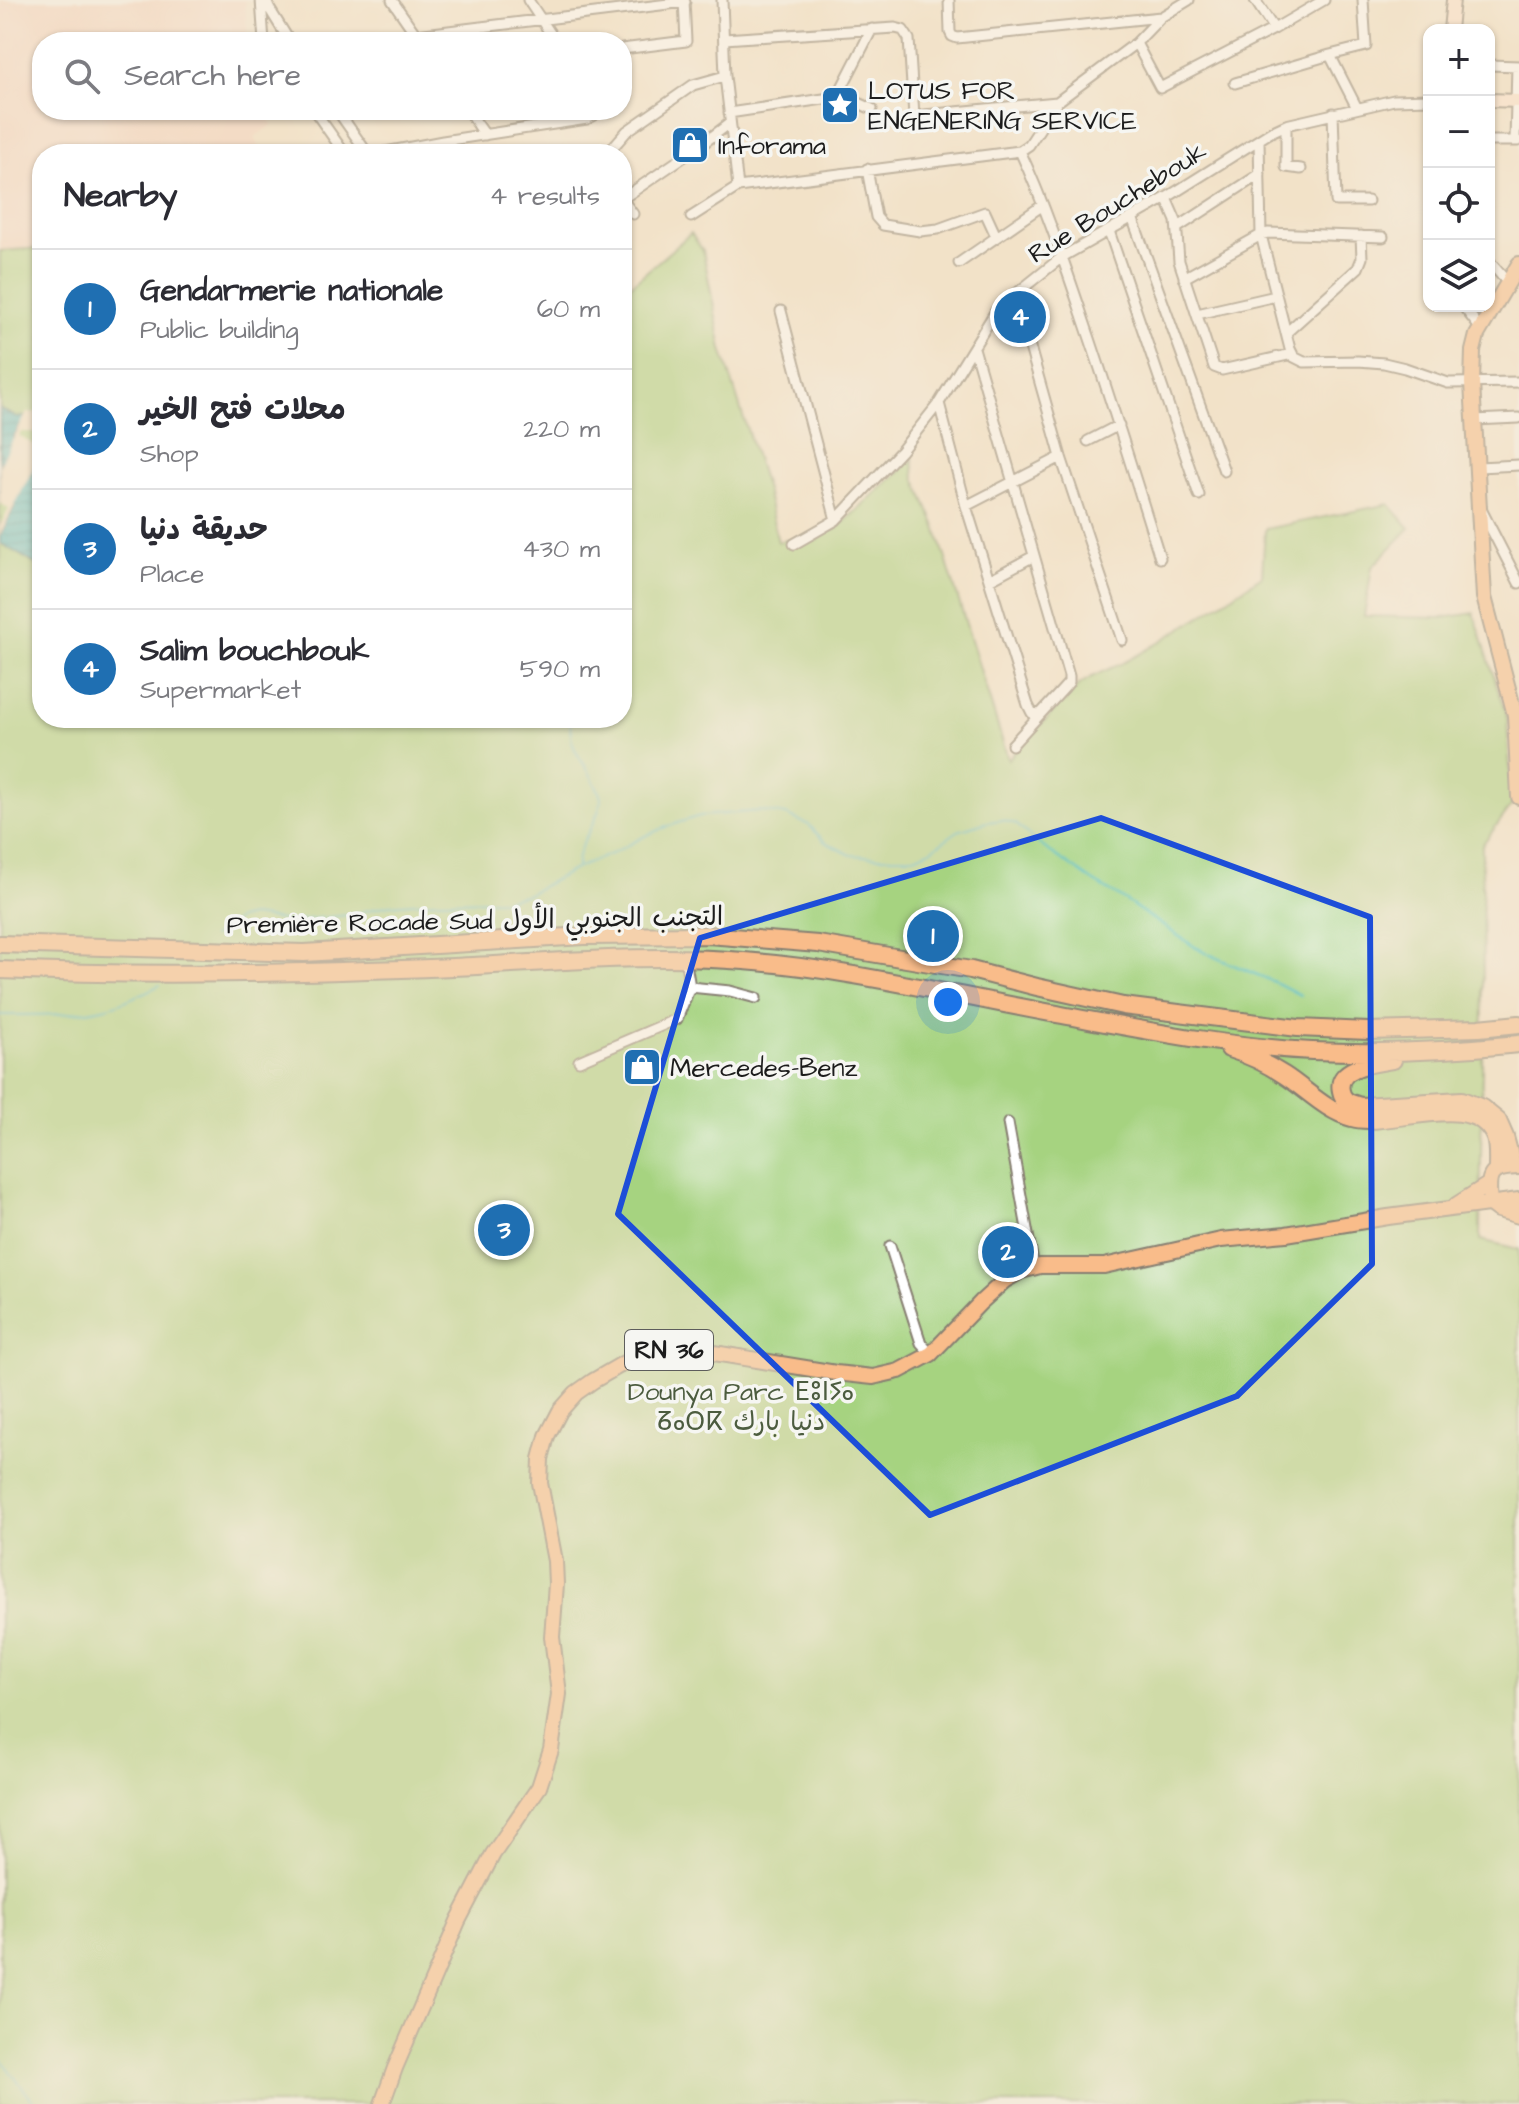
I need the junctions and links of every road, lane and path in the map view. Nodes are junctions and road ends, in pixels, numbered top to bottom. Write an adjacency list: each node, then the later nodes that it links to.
1 (263, 0): 17 (street); 18 (street)
2 (392, 0): 19 (street)
3 (528, 0): 13 (street)
4 (722, 0): 22 (street)
5 (949, 0): 12 (street)
6 (1189, 0): 12 (street)
7 (1255, 0): 16 (street)
8 (1324, 0): 16 (street)
9 (1363, 0): 25 (street)
10 (1453, 0): 14 (street)
11 (685, 1): 13 (street); 24 (street)
12 (1161, 17): 23 (street)
13 (541, 20): 20 (street); 21 (street)
14 (1451, 24)
15 (872, 29): 22 (street); 30 (street); 34 (street)
16 (1274, 29): 23 (street)
17 (264, 32)
18 (284, 32)
19 (414, 32)
20 (464, 32)
21 (549, 32)
22 (724, 39): 28 (street)
23 (1136, 43): 34 (street)
24 (632, 48)
25 (1330, 55): 29 (street); 35 (street)
26 (1495, 65): 27 (street)
27 (1518, 66): 33 (street)
28 (725, 76): 38 (street); 53 (street)
29 (1235, 83)
30 (839, 94): 36 (street); 38 (street)
31 (1423, 99): 35 (street, Rue Bouchebouk)
32 (1495, 100): 33 (street)
33 (1517, 101): 48 (street)
34 (1057, 102): 54 (street)
35 (1357, 108): 37 (street, Rue Bouchebouk)
36 (872, 109)
37 (1333, 113): 43 (street, Rue Bouchebouk); 61 (street)
38 (730, 118): 58 (street); 59 (street)
39 (321, 120): 49 (street)
40 (344, 120): 50 (street)
41 (475, 120): 44 (street)
42 (581, 120): 44 (street)
43 (1286, 125): 45 (street, Rue Bouchebouk); 56 (street)
44 (485, 135): 46 (street)
45 (1259, 140): 57 (street); 60 (street, Rue Bouchebouk)
46 (443, 141): 51 (street); 52 (street)
47 (1495, 141): 48 (street)
48 (1517, 141)
49 (338, 144)
50 (361, 144)
51 (427, 144)
52 (445, 144)
53 (616, 144)
54 (1020, 151): 55 (street); 62 (street)
55 (867, 169): 58 (street); 68 (street)
56 (1301, 169)
57 (1260, 174): 65 (street); 67 (street)
58 (738, 187): 63 (street)
59 (632, 192)
60 (1166, 198): 64 (street, Rue Bouchebouk); 65 (street)
61 (1368, 201)
62 (1043, 205): 68 (street); 71 (street)
63 (691, 217)
64 (1132, 217): 66 (street, Rue Bouchebouk); 96 (street)
65 (1177, 228): 75 (street)
66 (1109, 231): 71 (street, Rue Bouchebouk); 98 (street)
67 (1261, 235): 69 (street); 75 (street); 78 (street)
68 (996, 236): 72 (street)
69 (1361, 236): 70 (street); 83 (street)
70 (1383, 237)
71 (1062, 257): 77 (street, Rue Bouchebouk); 91 (street)
72 (959, 263)
73 (1519, 264): 76 (main road)
74 (1495, 266): 76 (street)
75 (1184, 278): 81 (street)
76 (1513, 281): 82 (main road)
77 (1015, 294): 84 (street, Rue Bouchebouk); 93 (street)
78 (1276, 296): 81 (street); 83 (street)
79 (781, 311): 101 (street)
80 (1468, 312): 82 (street)
81 (1197, 314): 85 (street)
82 (1480, 328): 87 (main road)
83 (1286, 333): 85 (street)
84 (974, 348): 88 (street, Rue Bouchebouk); 97 (street)
85 (1292, 354): 87 (street)
86 (1519, 382): 87 (street)
87 (1472, 383): 90 (main road)
88 (939, 403): 99 (street); 101 (street, Rue Bouchebouk)
89 (1519, 418): 90 (street)
90 (1474, 420): 95 (main road)
91 (1119, 425): 92 (street); 104 (street)
92 (1088, 441)
93 (1061, 457): 97 (street); 107 (street)
94 (1519, 465): 95 (street)
95 (1478, 467): 100 (main road)
96 (1224, 471)
97 (1012, 483): 99 (street); 103 (street)
98 (1199, 495)
99 (966, 506): 105 (street)
100 (1480, 507): 106 (street); 110 (main road)
101 (836, 520): 102 (street, Rue Bouchebouk)
102 (794, 544)
103 (1034, 556): 105 (street); 108 (street)
104 (1160, 558)
105 (989, 580): 108 (street)
106 (1519, 583)
107 (1122, 640)
108 (1039, 714): 109 (street)
109 (1012, 745)
110 (1519, 797)
111 (0, 944): 116 (highway, Première Rocade Sud التجنب الجنوبي الأول)
112 (685, 958): 113 (highway, Première Rocade Sud التجنب الجنوبي الأول); 114 (street); 117 (highway, Première Rocade Sud التجنب الجنوبي الأول)
113 (0, 970)
114 (690, 987): 115 (street); 120 (street)
115 (756, 998)
116 (1519, 1024)
117 (1165, 1033): 119 (highway, Première Rocade Sud التجنب الجنوبي الأول); 122 (highway)
118 (1519, 1044): 119 (highway, Première Rocade Sud التجنب الجنوبي الأول)
119 (1470, 1049): 122 (highway)
120 (579, 1061)
121 (1008, 1123): 128 (street)
122 (1507, 1168): 124 (main road); 125 (main road)
123 (1519, 1200): 124 (main road, RN 36)
124 (1490, 1203): 125 (main road, RN 36); 126 (highway)
125 (1450, 1208): 128 (main road, RN 36)
126 (1519, 1215)
127 (890, 1246): 129 (street)
128 (1034, 1268): 129 (main road, RN 36)
129 (931, 1354): 130 (main road, RN 36)
130 (382, 2104)

